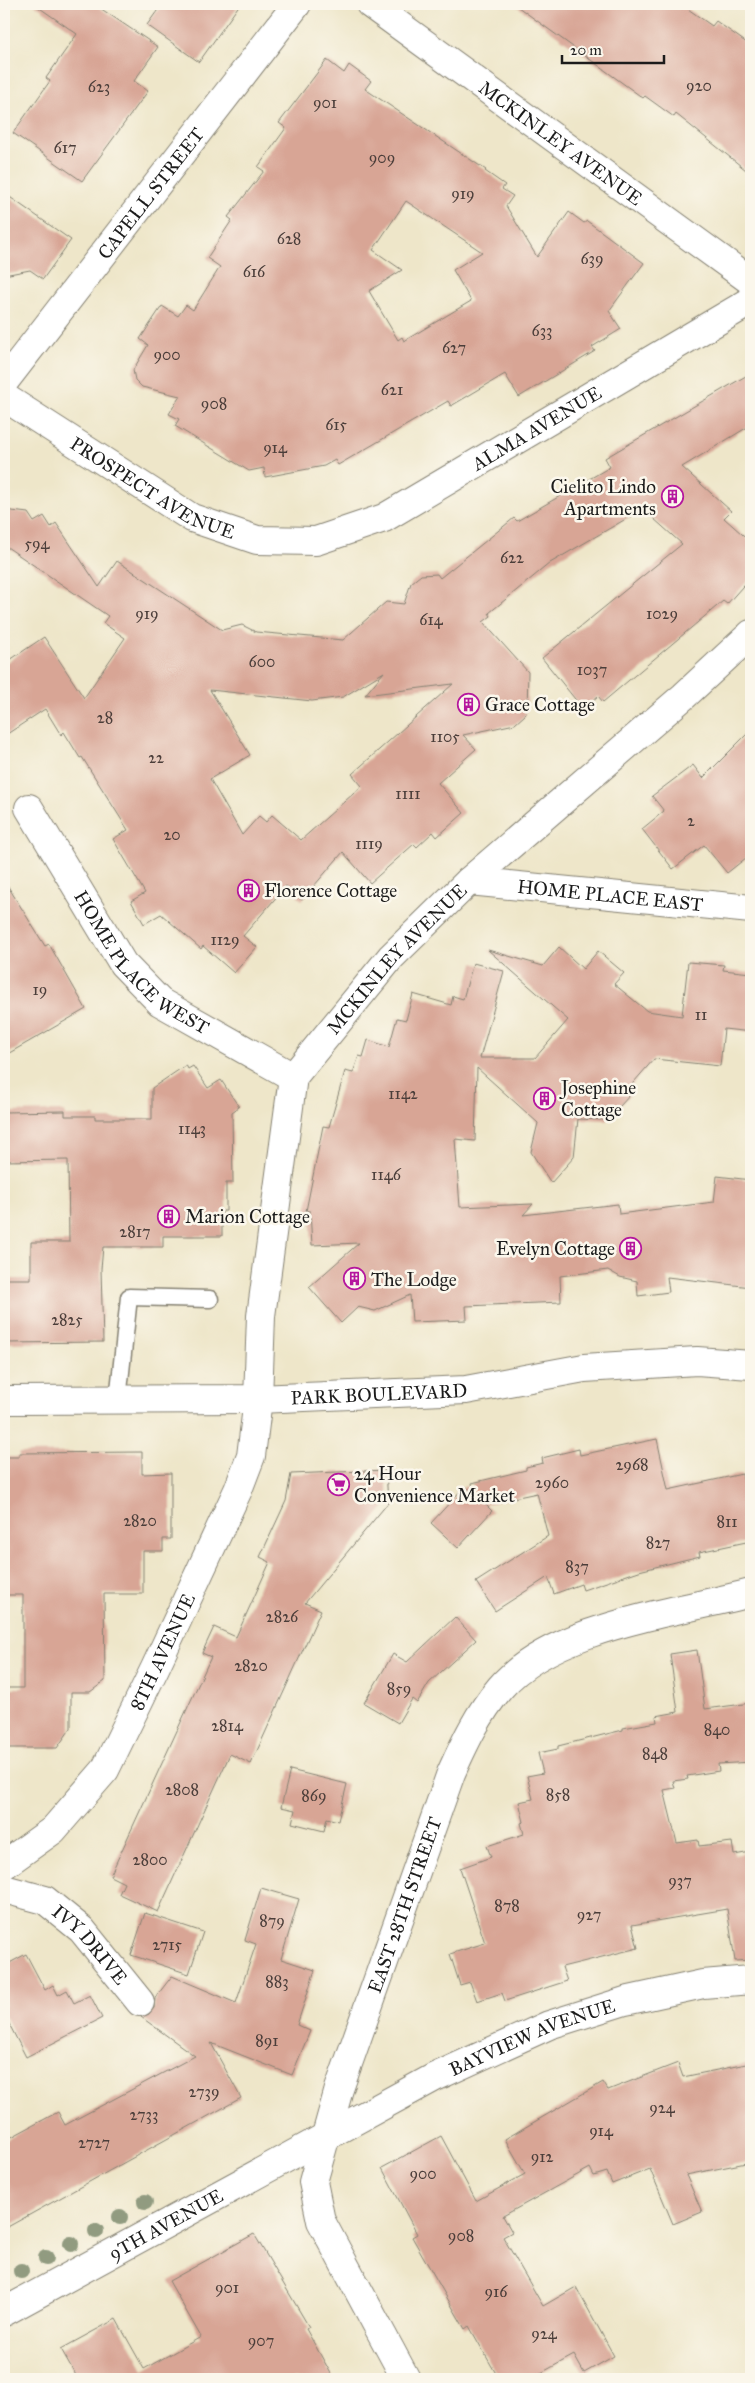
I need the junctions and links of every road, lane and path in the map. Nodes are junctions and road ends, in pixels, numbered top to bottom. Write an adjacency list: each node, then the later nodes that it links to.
1 (297, 4): 5 (street, CAPELL STREET)
2 (370, 4): 3 (street, MCKINLEY AVENUE)
3 (751, 281)
4 (751, 301): 7 (street, ALMA AVENUE)
5 (4, 382)
6 (4, 396): 7 (street, PROSPECT AVENUE)
7 (316, 542)
8 (751, 634): 10 (street, MCKINLEY AVENUE)
9 (29, 808): 12 (street, HOME PLACE WEST)
10 (469, 882): 11 (street, HOME PLACE EAST); 12 (street, MCKINLEY AVENUE)
11 (751, 909)
12 (293, 1077): 15 (street)
13 (210, 1299): 17 (lane)
14 (751, 1365): 15 (street, PARK BOULEVARD)
15 (258, 1399): 17 (street, PARK BOULEVARD); 19 (street, 8TH AVENUE)
16 (4, 1400): 17 (street, PARK BOULEVARD)
17 (118, 1400)
18 (751, 1593): 23 (street, EAST 28TH STREET)
19 (4, 1865)
20 (4, 1889): 22 (street, IVY DRIVE)
21 (751, 1980): 23 (street, BAYVIEW AVENUE)
22 (140, 2002)
23 (326, 2134): 24 (street, 9TH AVENUE); 25 (street, EAST 28TH STREET)
24 (4, 2312)
25 (406, 2379)

